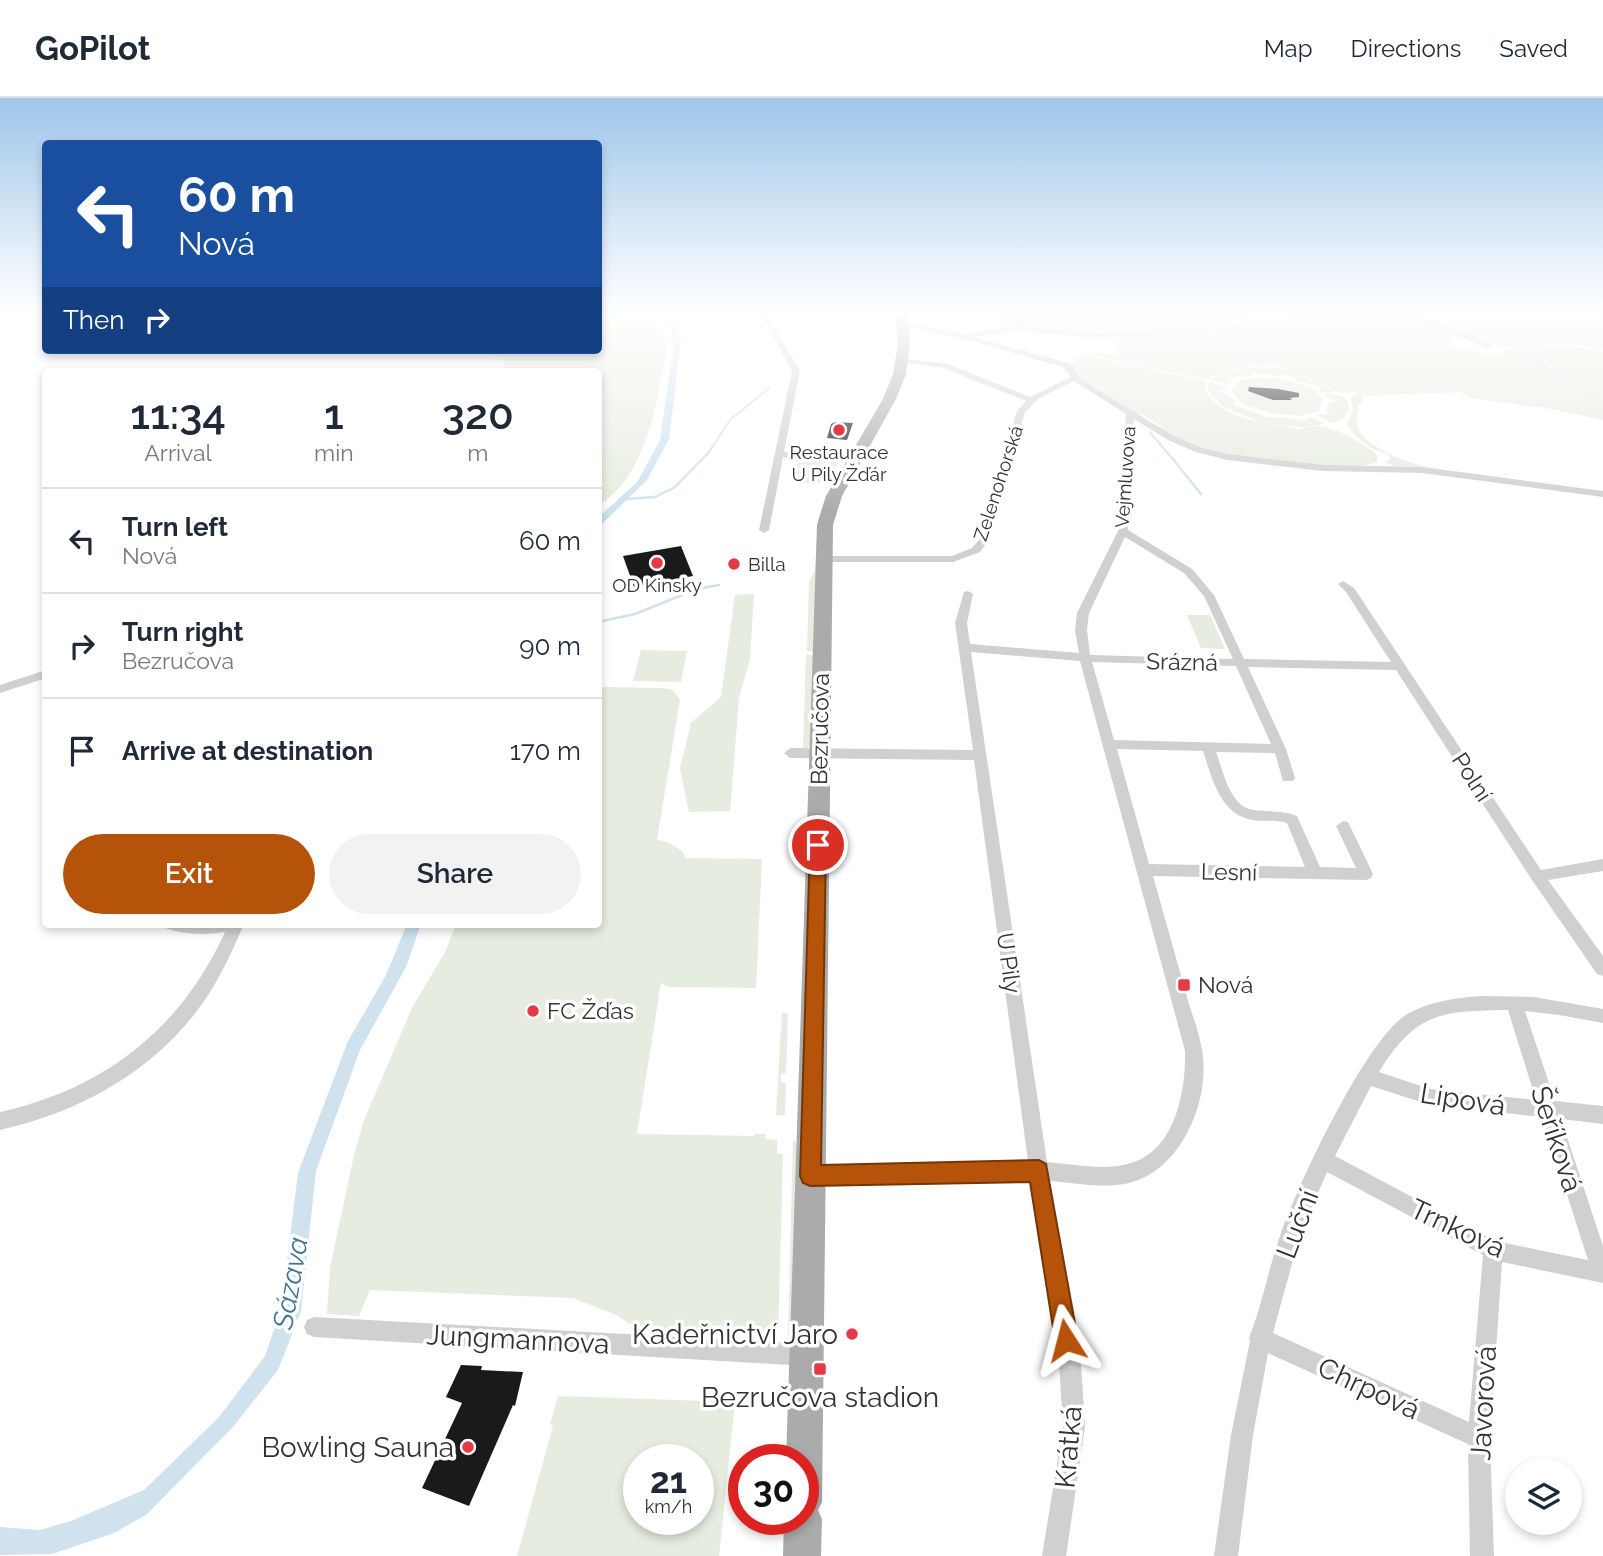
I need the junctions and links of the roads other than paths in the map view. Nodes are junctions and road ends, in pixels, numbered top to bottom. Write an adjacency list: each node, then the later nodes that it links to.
1 (794, 379): 8 (street)
2 (897, 379): 9 (main road, Bezručova)
3 (978, 379): 6 (street)
4 (1073, 379): 6 (street, Zelenohorská)
5 (1077, 379): 7 (street)
6 (1031, 400): 13 (street, Zelenohorská)
7 (1130, 413): 10 (street); 12 (street, Vejmluvova)
8 (779, 454): 9 (street); 11 (street)
9 (853, 460): 13 (main road, Bezručova)
10 (1603, 494)
11 (764, 530)
12 (1123, 531): 17 (street, Vejmluvova); 18 (street)
13 (824, 559): 26 (main road, Bezručova)
14 (1343, 584): 19 (street, Polní)
15 (968, 594): 16 (street, U Pily)
16 (965, 648): 17 (street, Srázná); 27 (street, U Pily)
17 (1085, 658): 18 (street, Srázná); 22 (street)
18 (1241, 663): 19 (street, Srázná); 24 (street)
19 (1399, 666): 33 (street, Polní)
20 (42, 675): 21 (street)
21 (0, 689)
22 (1109, 744): 23 (street); 31 (street)
23 (1208, 747): 24 (street); 32 (street)
24 (1280, 749): 28 (street)
25 (790, 753): 26 (street)
26 (820, 754): 27 (street); 44 (main road, Bezručova)
27 (980, 755): 43 (street, U Pily)
28 (1287, 778)
29 (1343, 826): 32 (street, Lesní)
30 (1603, 865): 33 (street)
31 (1144, 870): 32 (street, Lesní); 43 (street)
32 (1315, 873)
33 (1537, 876): 35 (street, Polní)
34 (232, 928): 41 (street)
35 (1603, 969)
36 (1514, 1004): 37 (street, Luční); 38 (street, Luční); 39 (street, Šeříková)
37 (1603, 1016)
38 (1367, 1076): 39 (street, Lipová); 42 (street, Luční)
39 (1547, 1111): 40 (street, Lipová); 46 (street, Šeříková)
40 (1603, 1115)
41 (0, 1121)
42 (1322, 1159): 45 (street, Trnková); 48 (street, Luční)
43 (1039, 1171): 44 (street); 54 (street, Krátká)
44 (810, 1176): 49 (main road, Bezručova)
45 (1493, 1250): 46 (street, Trnková); 50 (street, Javorová)
46 (1602, 1273)
47 (314, 1327): 49 (street, Jungmannova)
48 (1259, 1338): 50 (street, Chrpová); 55 (street, Luční)
49 (807, 1355): 51 (main road, Bezručova)
50 (1479, 1438): 56 (street, Javorová)
51 (805, 1444)
52 (803, 1535): 53 (main road)
53 (802, 1556)
54 (1055, 1556)
55 (1226, 1556)
56 (1482, 1556)

